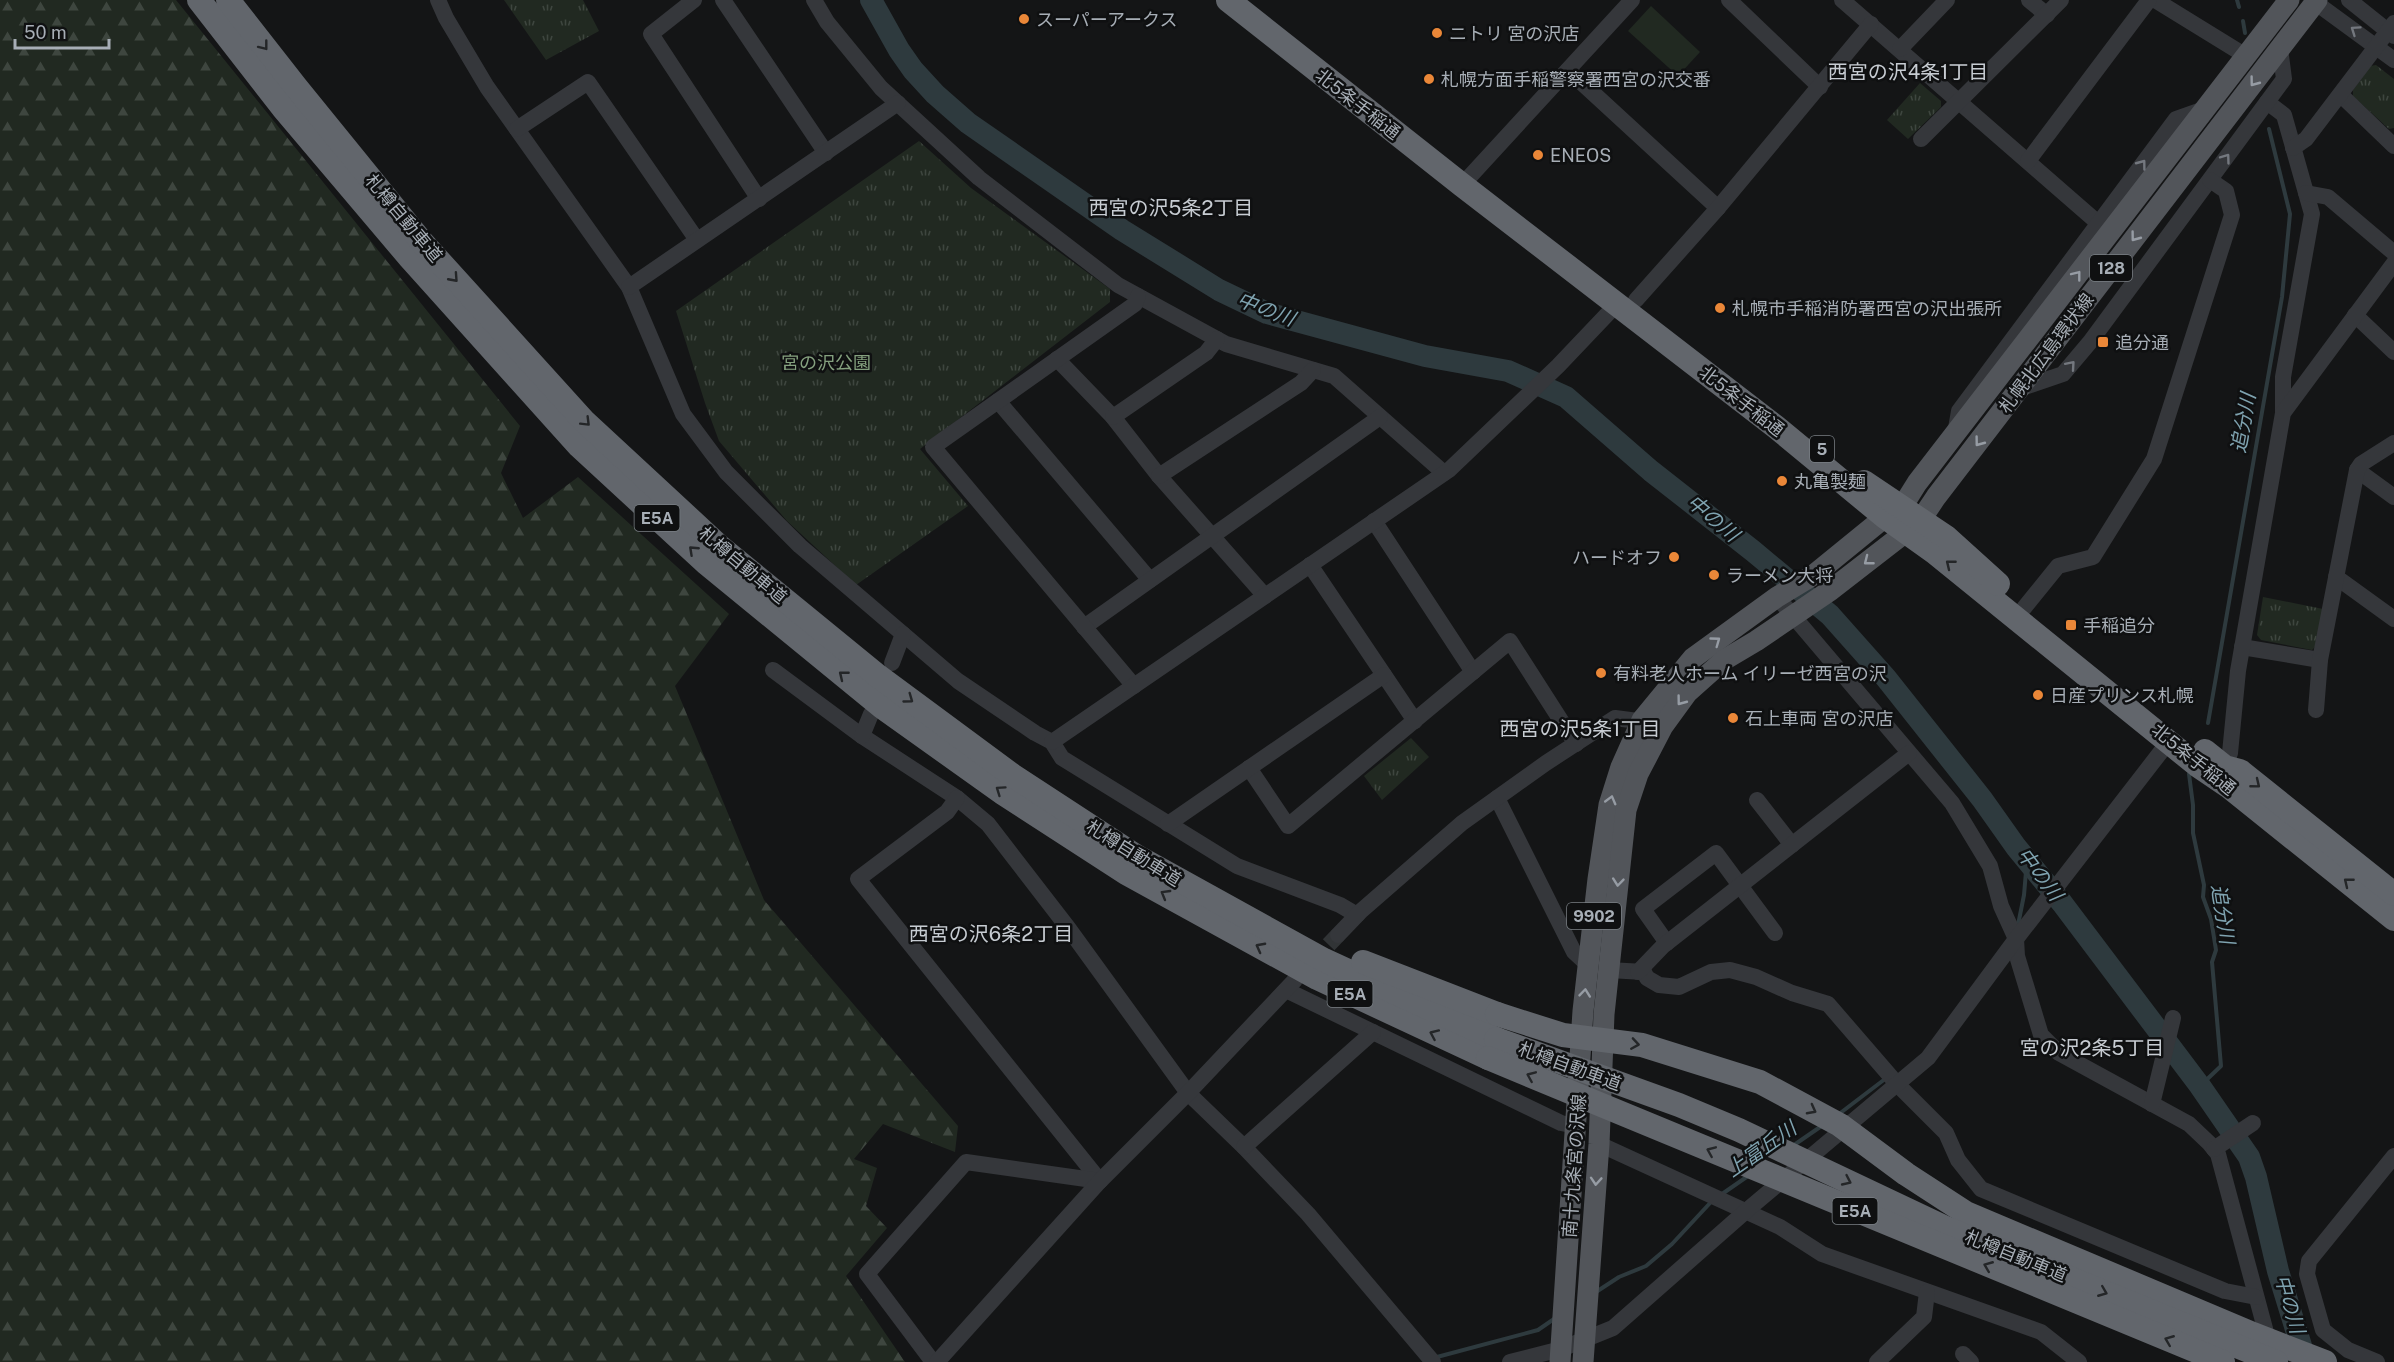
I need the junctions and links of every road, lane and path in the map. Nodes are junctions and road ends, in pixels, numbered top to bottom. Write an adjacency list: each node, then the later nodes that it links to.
1 (199, 0): 119 (highway, 札樽自動車道 / E5A, one-way to 1)
2 (228, 0): 108 (highway, 札樽自動車道 / E5A, one-way to 108)
3 (438, 0): 35 (street)
4 (694, 0): 44 (street)
5 (723, 0): 39 (street)
6 (814, 0): 33 (street)
7 (1228, 0): 41 (highway, 北5条手稲通 / 5)
8 (1251, 0): 41 (highway, 北5条手稲通 / 5)
9 (1632, 0): 28 (street)
10 (1729, 0): 29 (street)
11 (1842, 0): 21 (street)
12 (1947, 0): 25 (street)
13 (2029, 0): 20 (street)
14 (2061, 0): 20 (street)
15 (2149, 0): 40 (street)
16 (2155, 0): 26 (street)
17 (2289, 0): 26 (main road, 札幌北広島環状線 / 128)
18 (2349, 0): 22 (street)
19 (2315, 1): 23 (street, one-way to 19); 24 (main road, 札幌北広島環状線 / 128)
20 (2047, 15): 31 (street)
21 (1871, 24): 25 (street); 29 (street)
22 (2392, 30): 23 (street)
23 (2378, 46): 27 (street); 30 (street)
24 (2280, 48): 32 (street); 58 (main road, 札幌北広島環状線 / 128, one-way to 58)
25 (1900, 49): 31 (street)
26 (2246, 56): 34 (main road, 札幌北広島環状線 / 128)
27 (2394, 60)
28 (1568, 70): 41 (street); 45 (street)
29 (1820, 87): 45 (street)
30 (2341, 95): 37 (street); 38 (street)
31 (1959, 101): 36 (street); 40 (street)
32 (2267, 102): 38 (street); 42 (street, one-way to 32)
33 (898, 103): 39 (street); 51 (street)
34 (2206, 108): 46 (street, one-way to 34); 63 (main road, 札幌北広島環状線 / 128, one-way to 34)
35 (517, 129): 47 (street); 50 (street)
36 (1921, 139)
37 (2394, 145)
38 (2293, 148): 43 (street)
39 (826, 153): 44 (street)
40 (2028, 161): 46 (street)
41 (1467, 180): 52 (highway, 北5条手稲通 / 5)
42 (2210, 180): 58 (street, one-way to 42); 77 (street)
43 (2306, 193): 48 (street); 60 (street)
44 (759, 199): 47 (street)
45 (1718, 208): 52 (street)
46 (2097, 222): 63 (street)
47 (698, 240): 50 (street)
48 (2394, 253)
49 (2394, 263): 53 (street)
50 (629, 287): 81 (street)
51 (1138, 296): 54 (street); 56 (street)
52 (1626, 302): 66 (street); 69 (highway, 北5条手稲通 / 5)
53 (2355, 315): 55 (street); 60 (street)
54 (1217, 339): 57 (street); 61 (street)
55 (2394, 352)
56 (1057, 358): 59 (street); 61 (street)
57 (1313, 370): 62 (street); 67 (street)
58 (2019, 388): 69 (main road, 札幌北広島環状線 / 128, one-way to 69)
59 (998, 401): 74 (street); 80 (street)
60 (2283, 413): 82 (street)
61 (1113, 417): 67 (street)
62 (1380, 417): 66 (street); 71 (street)
63 (1955, 434): 69 (main road, 札幌北広島環状線 / 128)
64 (2394, 443): 65 (street)
65 (2357, 470): 68 (street); 73 (street)
66 (1444, 473): 70 (street)
67 (1159, 476): 71 (street)
68 (2394, 497)
69 (1903, 520): 76 (main road, 南十九条宮の沢線 / 9902); 77 (highway, 北5条手稲通 / 5); 78 (main road, 南十九条宮の沢線 / 9902, one-way to 78); 95 (highway, 北5条手稲通 / 5, one-way to 69)
70 (1374, 521): 72 (street); 86 (street)
71 (1211, 535): 74 (street); 75 (street)
72 (1310, 565): 75 (street); 87 (street)
73 (2336, 577): 79 (street); 83 (street)
74 (1150, 580): 80 (street)
75 (1265, 596): 88 (street)
76 (1778, 597): 78 (street); 92 (main road, 南十九条宮の沢線 / 9902, one-way to 76)
77 (2024, 608): 100 (highway, 北5条手稲通 / 5)
78 (1793, 616): 93 (main road, 南十九条宮の沢線 / 9902, one-way to 93); 98 (street)
79 (2394, 619)
80 (1084, 627): 88 (street)
81 (903, 634): 84 (street); 96 (street)
82 (2242, 647): 83 (street); 100 (street)
83 (2320, 660): 89 (street)
84 (892, 663)
85 (773, 670): 94 (street)
86 (1473, 672): 91 (street); 97 (street)
87 (1384, 675): 91 (street); 99 (street)
88 (1134, 686): 96 (street)
89 (2316, 710)
90 (871, 714): 94 (street)
91 (1415, 720): 99 (street)
92 (1642, 720): 93 (street); 97 (street); 115 (main road, 南十九条宮の沢線 / 9902, one-way to 92)
93 (1663, 726): 115 (main road, 南十九条宮の沢線 / 9902, one-way to 115)
94 (862, 736): 101 (street)
95 (2169, 740): 100 (highway, 北5条手稲通 / 5); 113 (street)
96 (1052, 742): 104 (street)
97 (1576, 744): 102 (street)
98 (1909, 753): 105 (street); 113 (street)
99 (1249, 768): 104 (street)
100 (2220, 773): 107 (highway, 北5条手稲通 / 5, one-way to 107); 110 (highway, 北5条手稲通 / 5, one-way to 100)
101 (957, 798): 121 (street); 129 (street)
102 (1497, 798): 109 (street); 115 (street)
103 (1757, 800): 105 (street)
104 (1168, 824): 109 (street)
105 (1792, 845): 106 (street)
106 (1739, 886): 111 (street); 114 (street); 114 (street)
107 (2394, 894)
108 (1224, 907): 119 (highway, 札樽自動車道 / E5A); 143 (highway, one-way to 143, bridge)
109 (1357, 915): 112 (street)
110 (2394, 919)
111 (1774, 933)
112 (1338, 935)
113 (2016, 939): 120 (street); 122 (street)
114 (1666, 943): 116 (street)
115 (1599, 968): 116 (street); 124 (main road, 南十九条宮の沢線 / 9902, one-way to 115); 125 (main road, 南十九条宮の沢線 / 9902)
116 (1638, 972): 120 (street)
117 (2173, 1018): 122 (street)
118 (1373, 1032): 121 (street); 124 (street); 126 (street)
119 (1492, 1049): 141 (highway, 札樽自動車道 / E5A, one-way to 119, bridge); 142 (highway, 札樽自動車道 / E5A, one-way to 142, bridge)
120 (1898, 1085): 130 (street); 132 (street)
121 (1188, 1093): 126 (street); 129 (street)
122 (2152, 1104): 127 (street)
123 (2253, 1123): 127 (street)
124 (1576, 1126): 134 (main road, 南十九条宮の沢線 / 9902)
125 (1599, 1144): 130 (street); 133 (main road, 南十九条宮の沢線 / 9902, one-way to 133)
126 (1244, 1147): 136 (street)
127 (2214, 1149): 132 (street)
128 (2394, 1156): 144 (street)
129 (1100, 1181): 135 (street); 135 (street)
130 (1746, 1211): 131 (street); 133 (street)
131 (1928, 1292): 139 (street); 140 (street)
132 (2256, 1297): 142 (street)
133 (1585, 1336): 134 (street); 138 (main road, 南十九条宮の沢線 / 9902)
134 (1561, 1351): 137 (street)
135 (935, 1362)
136 (1433, 1362)
137 (1510, 1362)
138 (1583, 1362)
139 (1877, 1362)
140 (2079, 1362)
141 (2223, 1362)
142 (2275, 1362)
143 (2325, 1362)
144 (2378, 1362)

